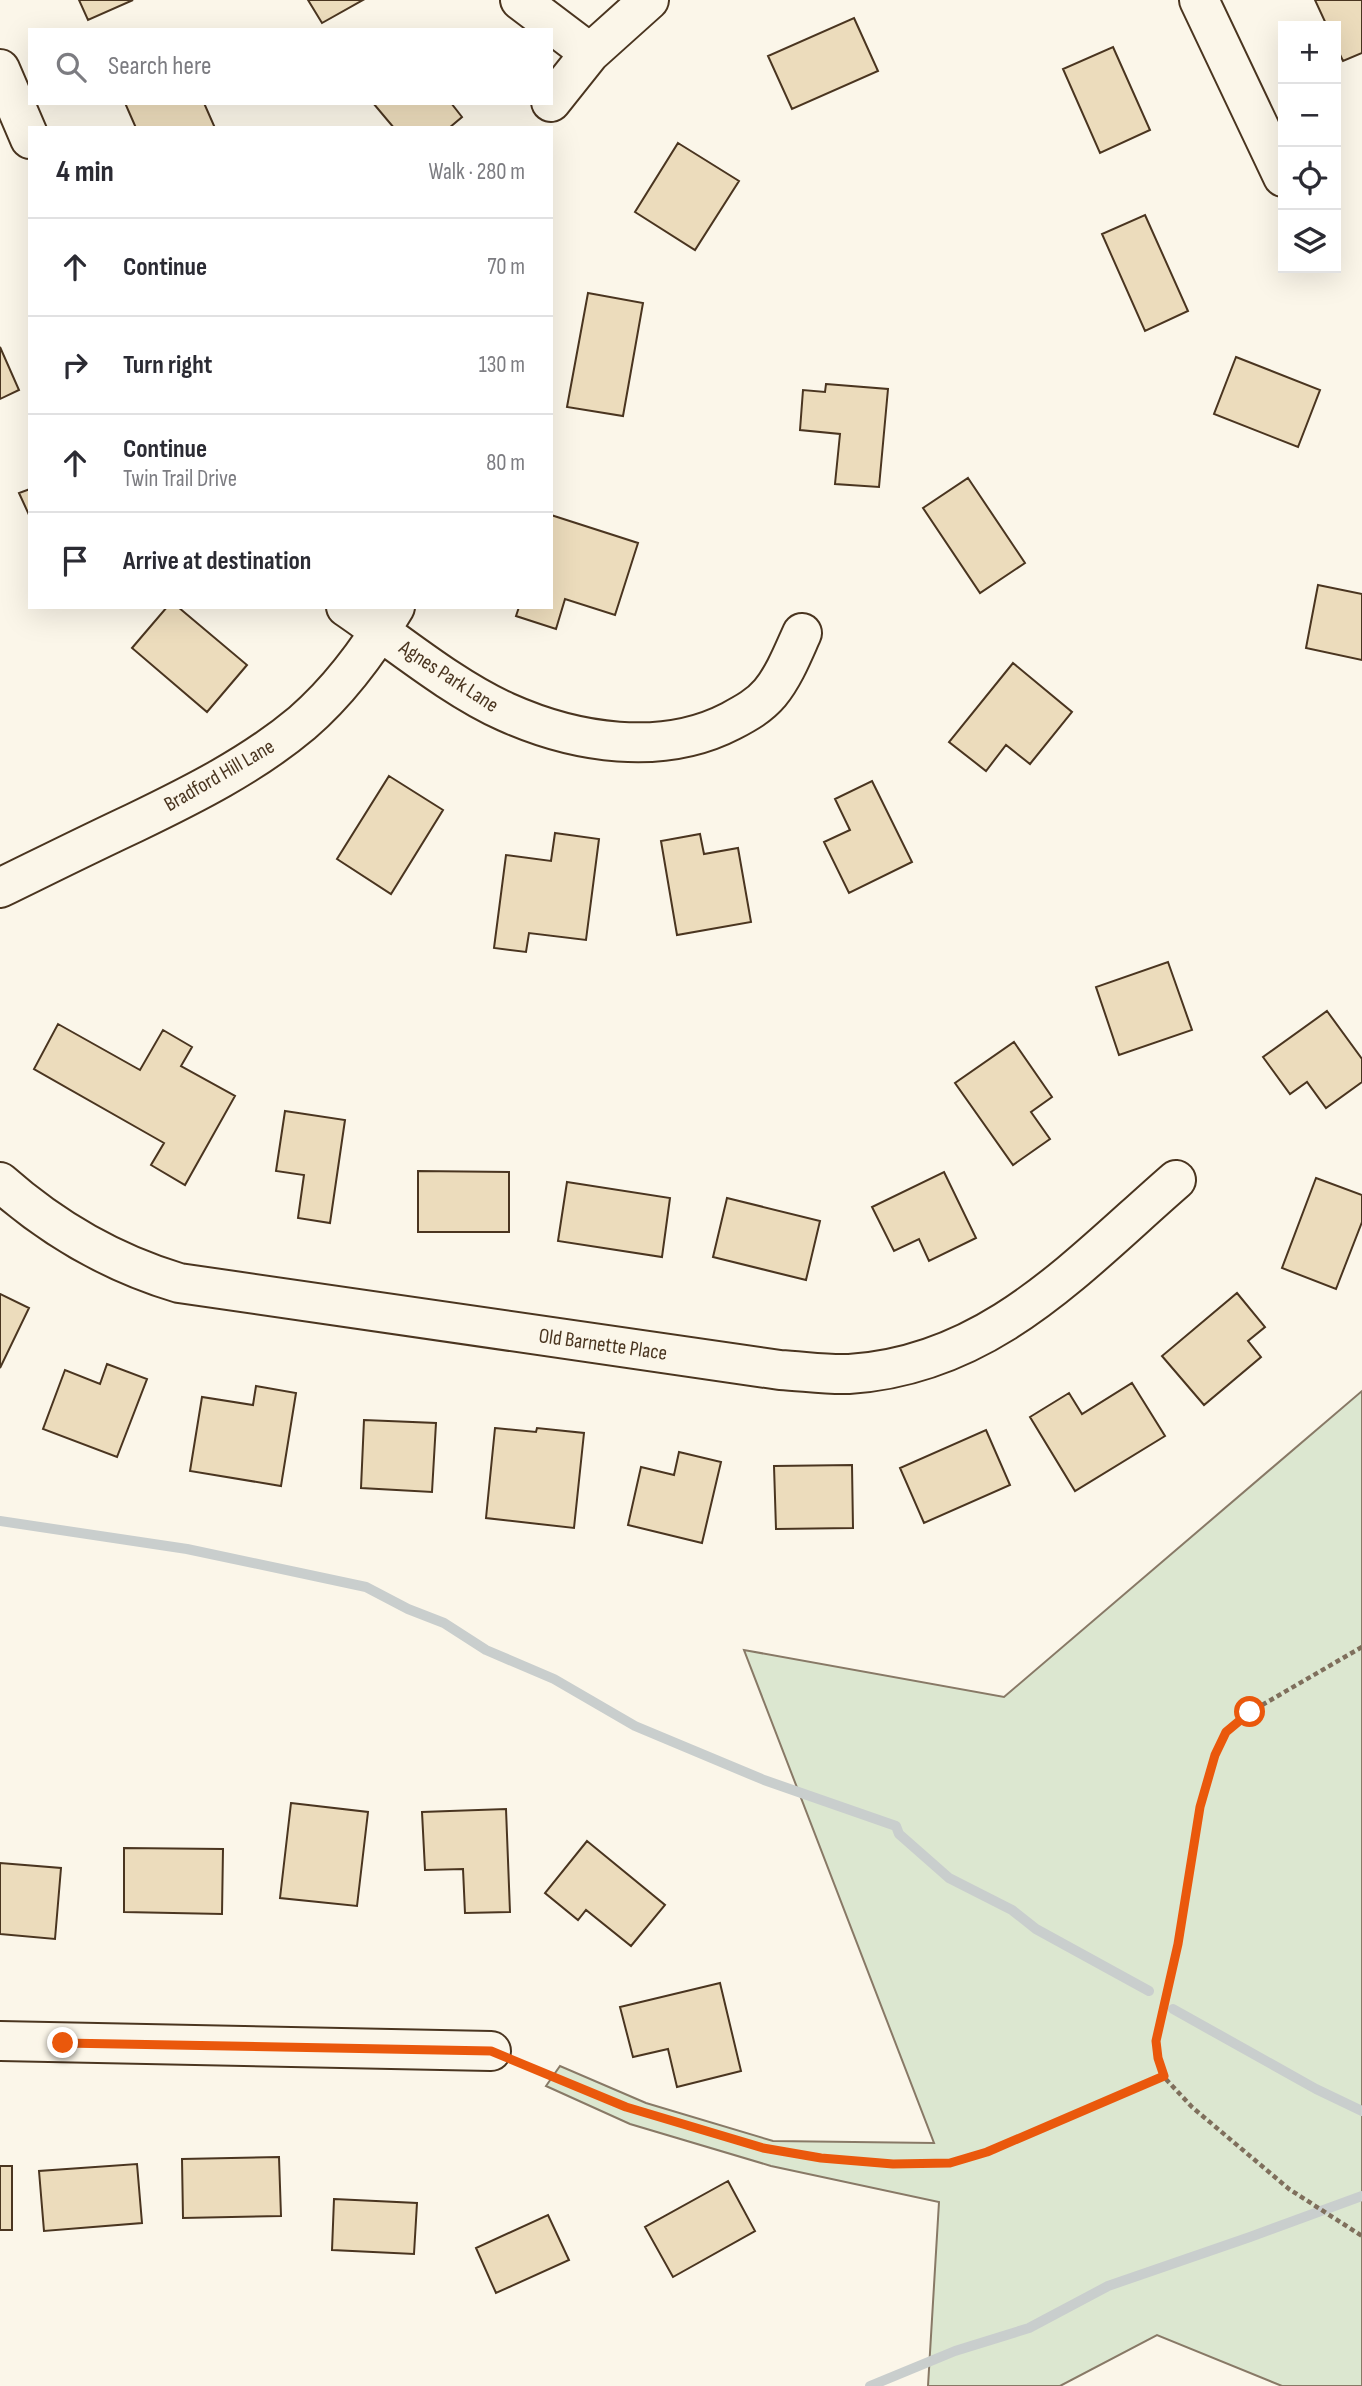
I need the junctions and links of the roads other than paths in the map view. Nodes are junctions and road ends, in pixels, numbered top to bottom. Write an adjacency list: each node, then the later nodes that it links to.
1 (520, 0): 4 (street)
2 (649, 0): 4 (street)
3 (1199, 0): 10 (street)
4 (590, 53): 6 (street)
5 (0, 69): 9 (street)
6 (553, 99)
7 (549, 105): 8 (street)
8 (536, 126)
9 (28, 134)
10 (1278, 166)
11 (353, 609): 12 (street, Agnes Park Lane)
12 (388, 619): 13 (street, Agnes Park Lane); 14 (street, Bradford Hill Lane)
13 (802, 633)
14 (0, 888)
15 (1176, 1180): 16 (street, Old Barnette Place)
16 (0, 1182)
17 (0, 2041): 18 (street)
18 (491, 2051)

